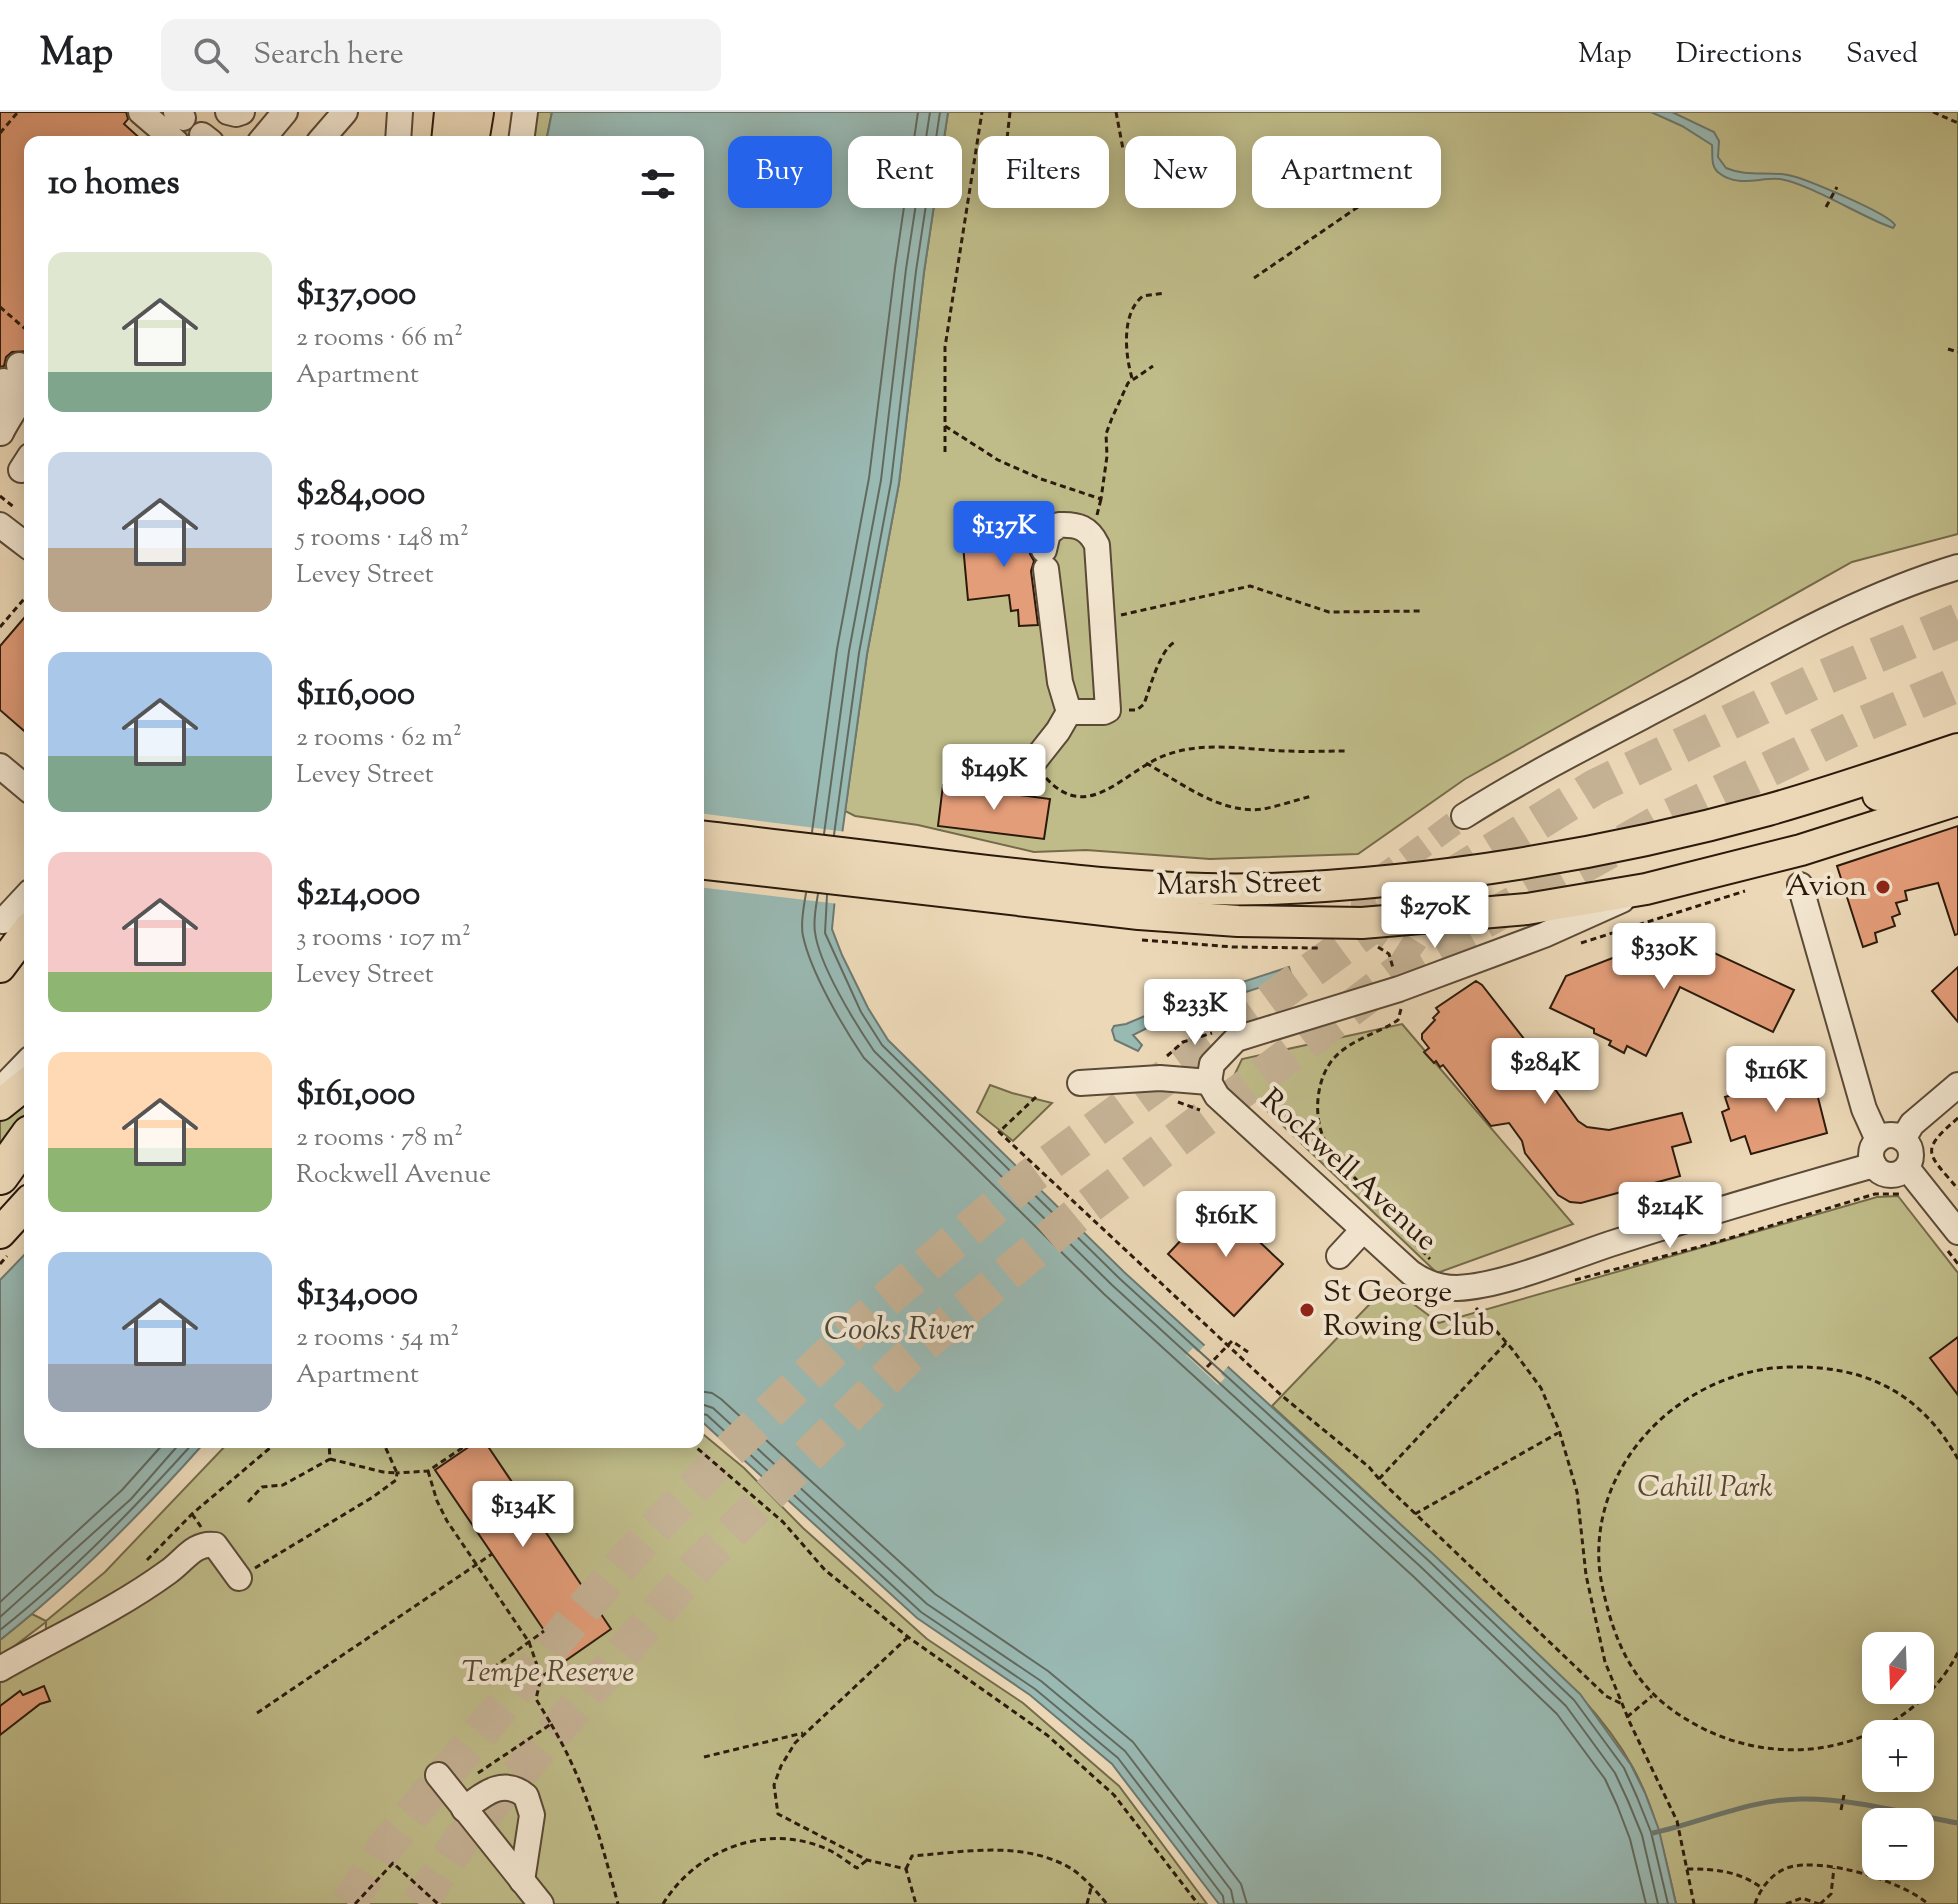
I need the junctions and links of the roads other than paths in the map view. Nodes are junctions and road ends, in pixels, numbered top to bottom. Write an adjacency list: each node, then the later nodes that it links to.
1 (141, 112): 12 (street)
2 (228, 112): 3 (street)
3 (242, 112)
4 (345, 112): 14 (street)
5 (400, 112): 15 (street)
6 (441, 112): 16 (street)
7 (450, 112): 17 (main road)
8 (465, 112): 18 (main road)
9 (475, 112): 19 (highway)
10 (525, 112): 20 (street)
11 (283, 113): 13 (street)
12 (170, 122)
13 (265, 136)
14 (324, 136)
15 (398, 136)
16 (435, 136)
17 (448, 136)
18 (460, 136)
19 (471, 136)
20 (522, 136)
21 (12, 373): 22 (street)
22 (24, 378)
23 (24, 392): 25 (street)
24 (24, 408): 25 (street)
25 (0, 426)
26 (0, 514): 28 (street)
27 (0, 525): 29 (street)
28 (24, 529)
29 (14, 546)
30 (1958, 567): 38 (street)
31 (1069, 712): 31 (street); 33 (street)
32 (1958, 749): 39 (main road, Marsh Street)
33 (1032, 764)
34 (0, 766): 36 (street)
35 (1958, 775): 39 (main road)
36 (24, 786)
37 (1958, 800): 44 (main road, Marsh Street)
38 (1464, 816)
39 (1699, 827): 42 (main road, Marsh Street)
40 (704, 837): 42 (main road, Marsh Street)
41 (704, 863): 42 (main road, Marsh Street)
42 (941, 878): 44 (main road, Marsh Street)
43 (1800, 885): 55 (street)
44 (1646, 889): 48 (street, Marsh Street)
45 (16, 924): 46 (main road)
46 (0, 967)
47 (24, 1065): 52 (street)
48 (1209, 1082): 49 (street); 61 (street, Rockwell Avenue)
49 (1080, 1083)
50 (1958, 1085): 54 (street)
51 (24, 1086): 53 (main road)
52 (0, 1090)
53 (0, 1105)
54 (1903, 1139): 55 (street); 58 (street)
55 (1878, 1140): 57 (street)
56 (24, 1142): 59 (highway)
57 (1874, 1165): 58 (street); 61 (street, Rockwell Avenue)
58 (1907, 1168): 63 (street)
59 (0, 1176)
60 (24, 1207): 62 (main road)
61 (1363, 1230): 64 (street)
62 (0, 1233)
63 (1953, 1242)
64 (1339, 1256)
65 (239, 1578): 66 (street)
66 (0, 1669)
67 (522, 1881): 67 (street); 68 (street)
68 (541, 1904)

